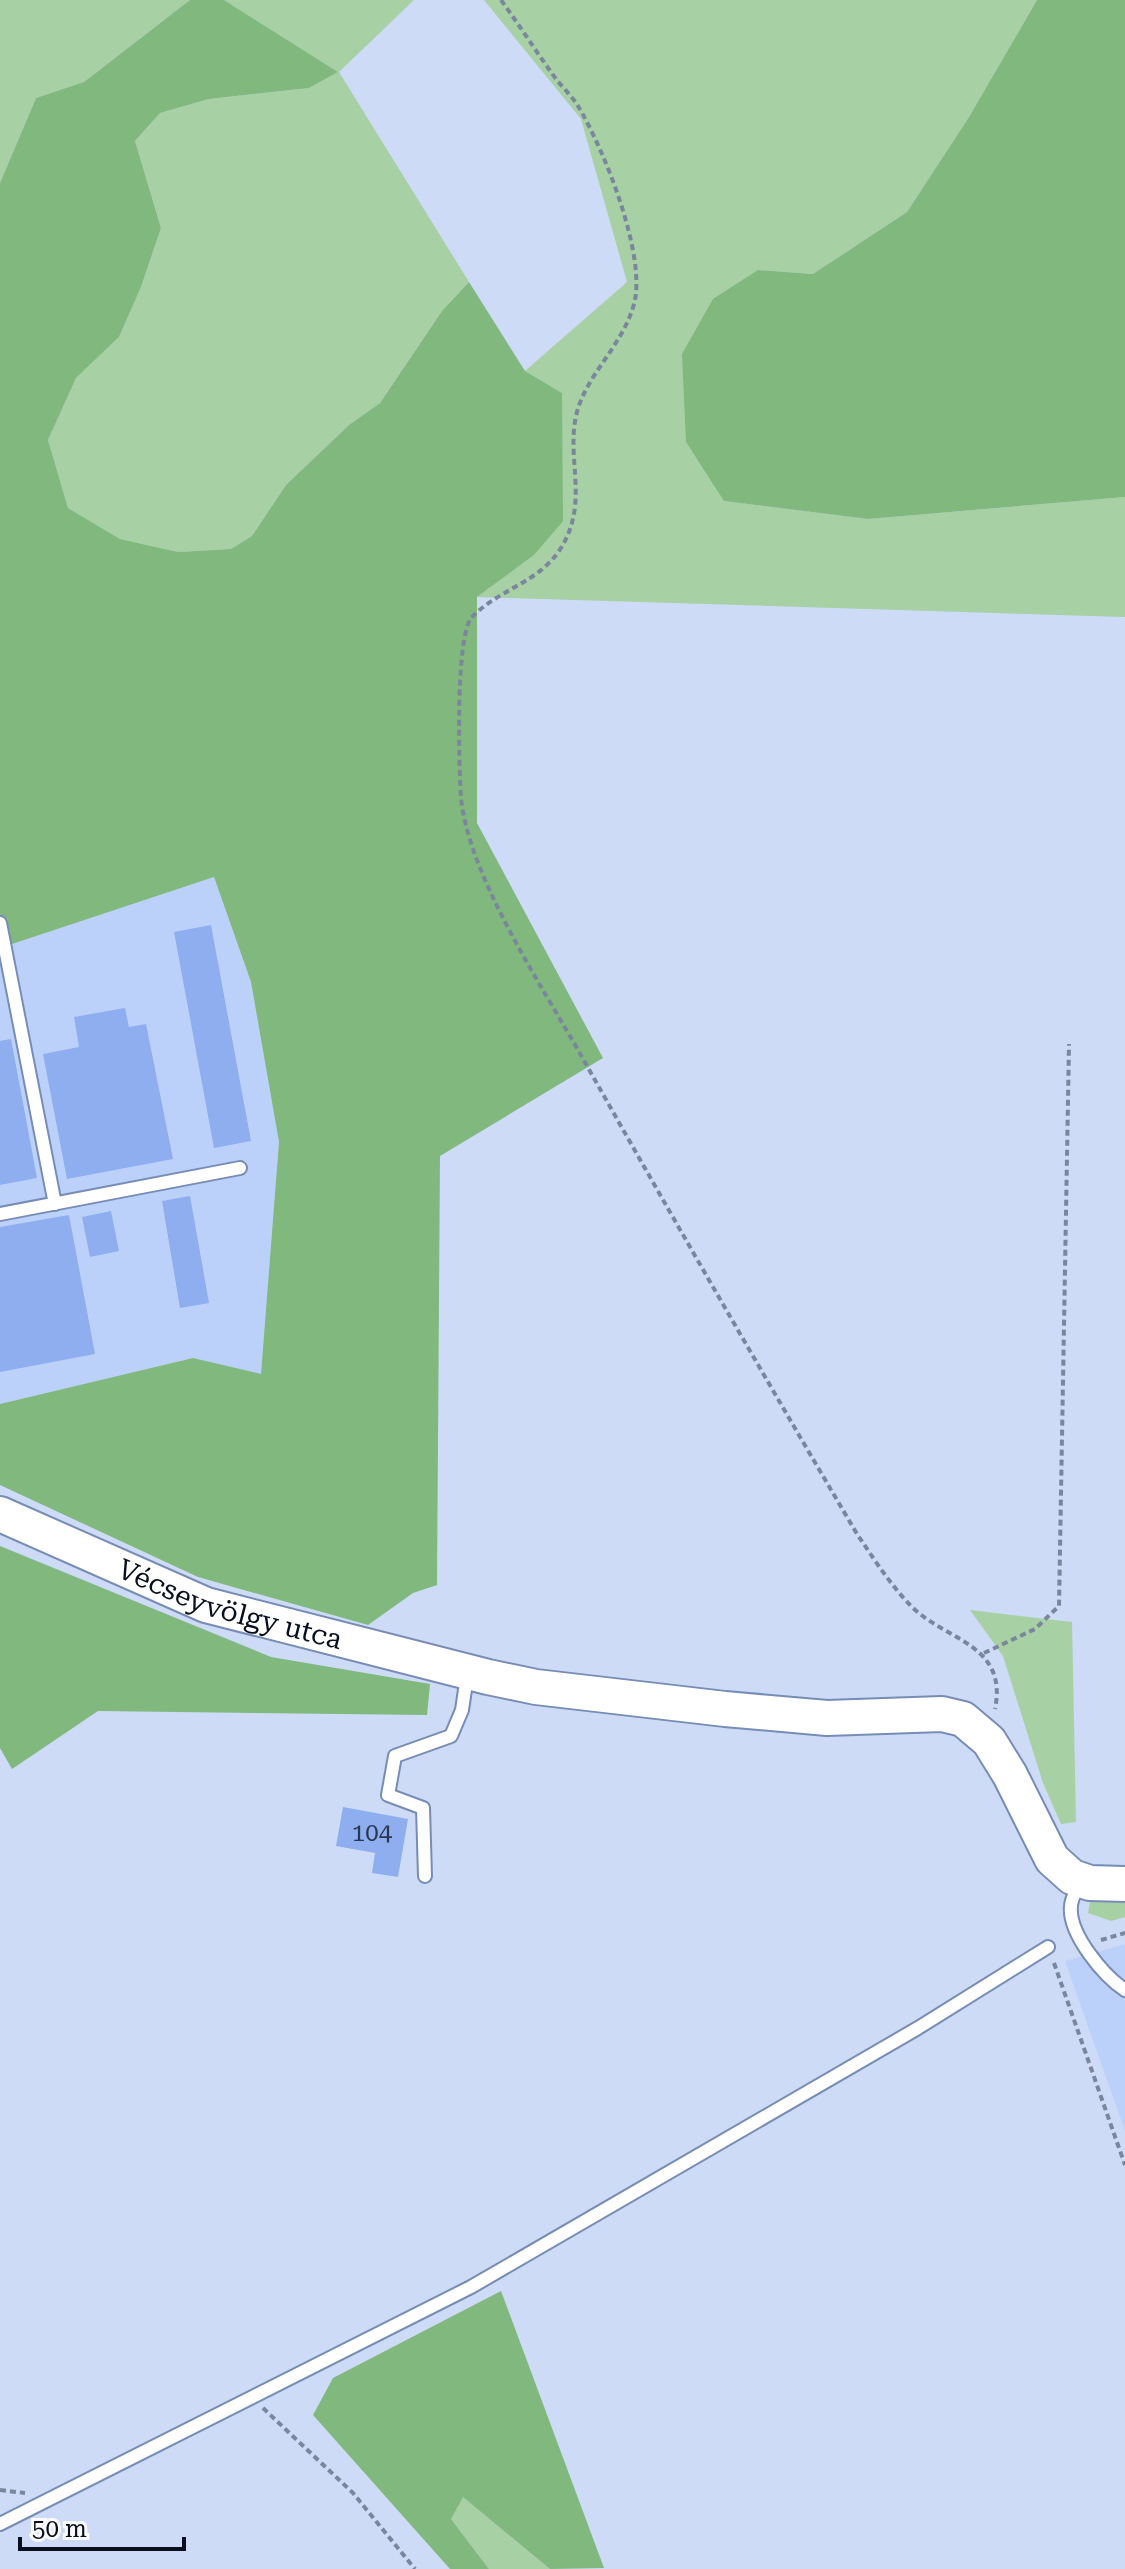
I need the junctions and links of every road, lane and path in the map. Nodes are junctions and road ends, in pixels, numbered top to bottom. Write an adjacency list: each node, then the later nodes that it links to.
1 (501, 0): 8 (path)
2 (0, 923): 5 (lane)
3 (1069, 1044): 8 (path)
4 (240, 1168): 5 (lane)
5 (55, 1204): 6 (lane)
6 (0, 1214)
7 (0, 1514): 9 (main road, Vécseyvölgy utca)
8 (984, 1653): 10 (path)
9 (468, 1672): 10 (main road, Vécseyvölgy utca); 11 (lane)
10 (989, 1741): 12 (main road)
11 (425, 1876)
12 (1081, 1879): 13 (main road); 15 (lane)
13 (1125, 1884)
14 (1125, 1933): 15 (path)
15 (1082, 1941): 17 (lane)
16 (1048, 1947): 18 (path); 19 (lane)
17 (1125, 1990)
18 (1125, 2165)
19 (251, 2396): 20 (lane); 21 (path)
20 (0, 2524)
21 (415, 2569)

